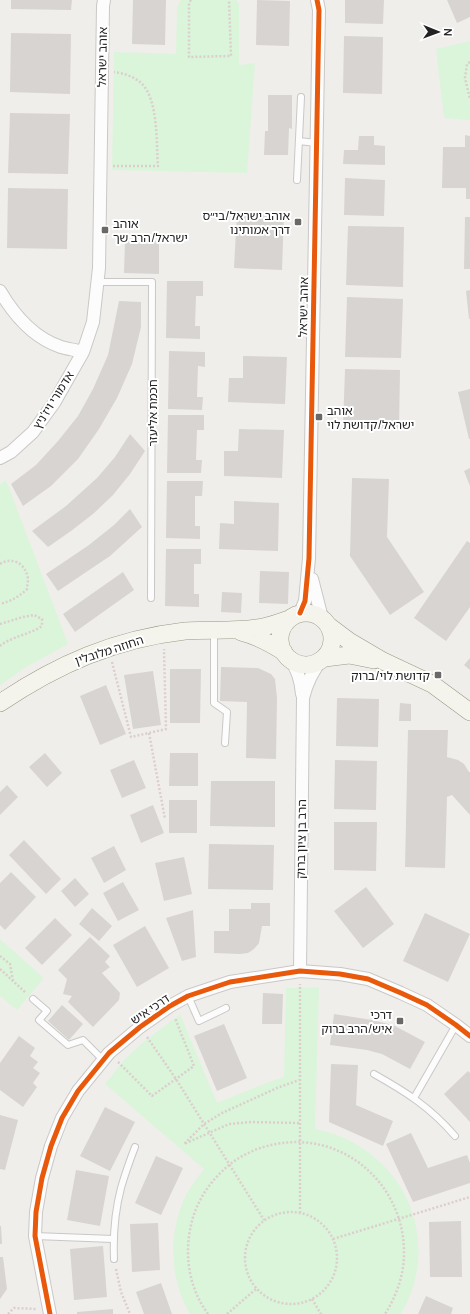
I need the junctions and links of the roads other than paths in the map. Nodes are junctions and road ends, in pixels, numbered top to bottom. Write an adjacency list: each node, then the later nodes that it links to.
1 (104, 0): 7 (street, אוהב ישראל)
2 (317, 0): 5 (street, אוהב ישראל)
3 (301, 96): 4 (lane)
4 (299, 141): 5 (lane); 6 (lane)
5 (316, 143): 11 (street, אוהב ישראל)
6 (297, 180)
7 (97, 282): 9 (street, אוהב ישראל); 12 (lane, חכמת אליעזר)
8 (0, 291): 9 (street)
9 (83, 352): 10 (street, אדמורי ויז'ניץ)
10 (0, 458)
11 (309, 558): 13 (street, אוהב ישראל); 14 (street, אוהב ישראל)
12 (151, 598)
13 (295, 616): 14 (street); 15 (street, החוזה מלובלין); 16 (street)
14 (326, 622): 17 (street); 18 (street)
15 (221, 630): 16 (street, החוזה מלובלין); 19 (street, החוזה מלובלין); 22 (lane)
16 (287, 656): 17 (street); 20 (street, הרב בן ציון ברוק)
17 (323, 659): 18 (street); 20 (street, הרב בן ציון ברוק)
18 (395, 666): 21 (street)
19 (0, 703)
20 (303, 707): 23 (street, הרב בן ציון ברוק)
21 (470, 712)
22 (225, 743)
23 (300, 971): 24 (street, דרכי איש); 27 (street, דרכי איש)
24 (188, 996): 26 (lane); 29 (street, דרכי איש)
25 (33, 999): 29 (lane)
26 (226, 1008)
27 (456, 1025): 28 (street, דרכי איש); 31 (lane)
28 (470, 1036)
29 (106, 1057): 34 (street, דרכי איש)
30 (374, 1074): 31 (lane)
31 (414, 1098): 32 (lane)
32 (455, 1136)
33 (136, 1147): 35 (lane)
34 (35, 1236): 35 (lane); 37 (street, דרכי איש)
35 (113, 1239): 36 (lane)
36 (114, 1259)
37 (50, 1310)

